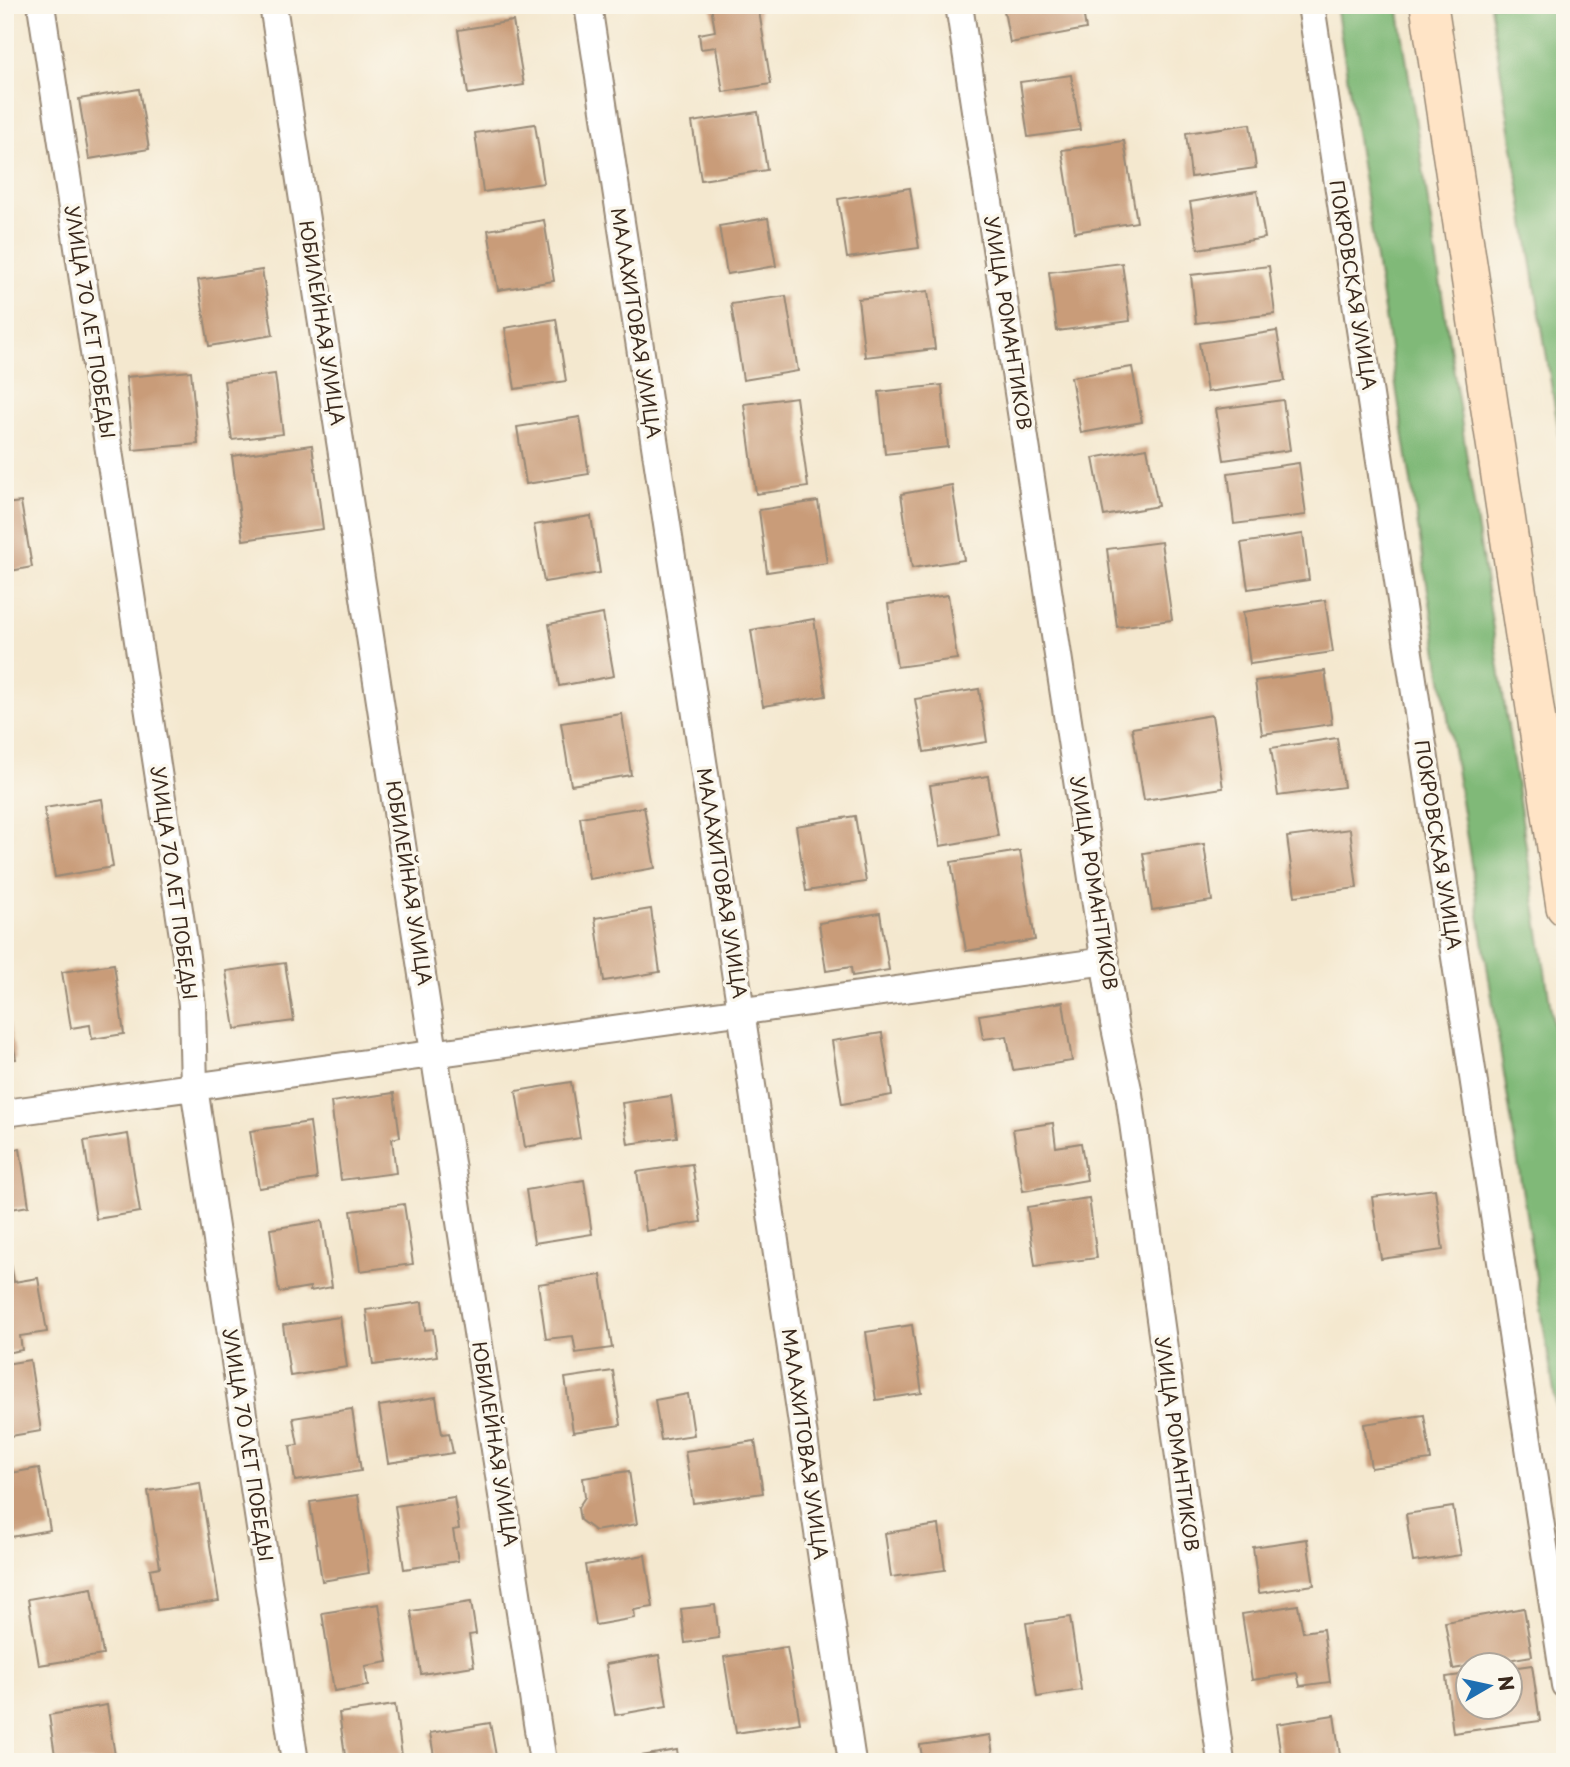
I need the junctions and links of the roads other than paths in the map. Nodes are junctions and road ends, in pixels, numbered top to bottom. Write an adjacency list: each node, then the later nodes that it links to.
1 (41, 5): 11 (street, УЛИЦА 70 ЛЕТ ПОБЕДЫ)
2 (273, 5): 10 (street, ЮБИЛЕЙНАЯ УЛИЦА)
3 (588, 5): 9 (street, МАЛАХИТОВАЯ УЛИЦА)
4 (960, 5): 8 (street, УЛИЦА РОМАНТИКОВ)
5 (1311, 5): 13 (street, ПОКРОВСКАЯ УЛИЦА)
6 (1429, 5): 7 (main road)
7 (1565, 907)
8 (1106, 961): 9 (street); 17 (street, УЛИЦА РОМАНТИКОВ)
9 (741, 1011): 10 (street); 16 (street, МАЛАХИТОВАЯ УЛИЦА)
10 (436, 1052): 11 (street); 15 (street, ЮБИЛЕЙНАЯ УЛИЦА)
11 (194, 1087): 12 (street); 14 (street, УЛИЦА 70 ЛЕТ ПОБЕДЫ)
12 (5, 1113)
13 (1565, 1685)
14 (295, 1762)
15 (544, 1762)
16 (852, 1762)
17 (1222, 1762)

